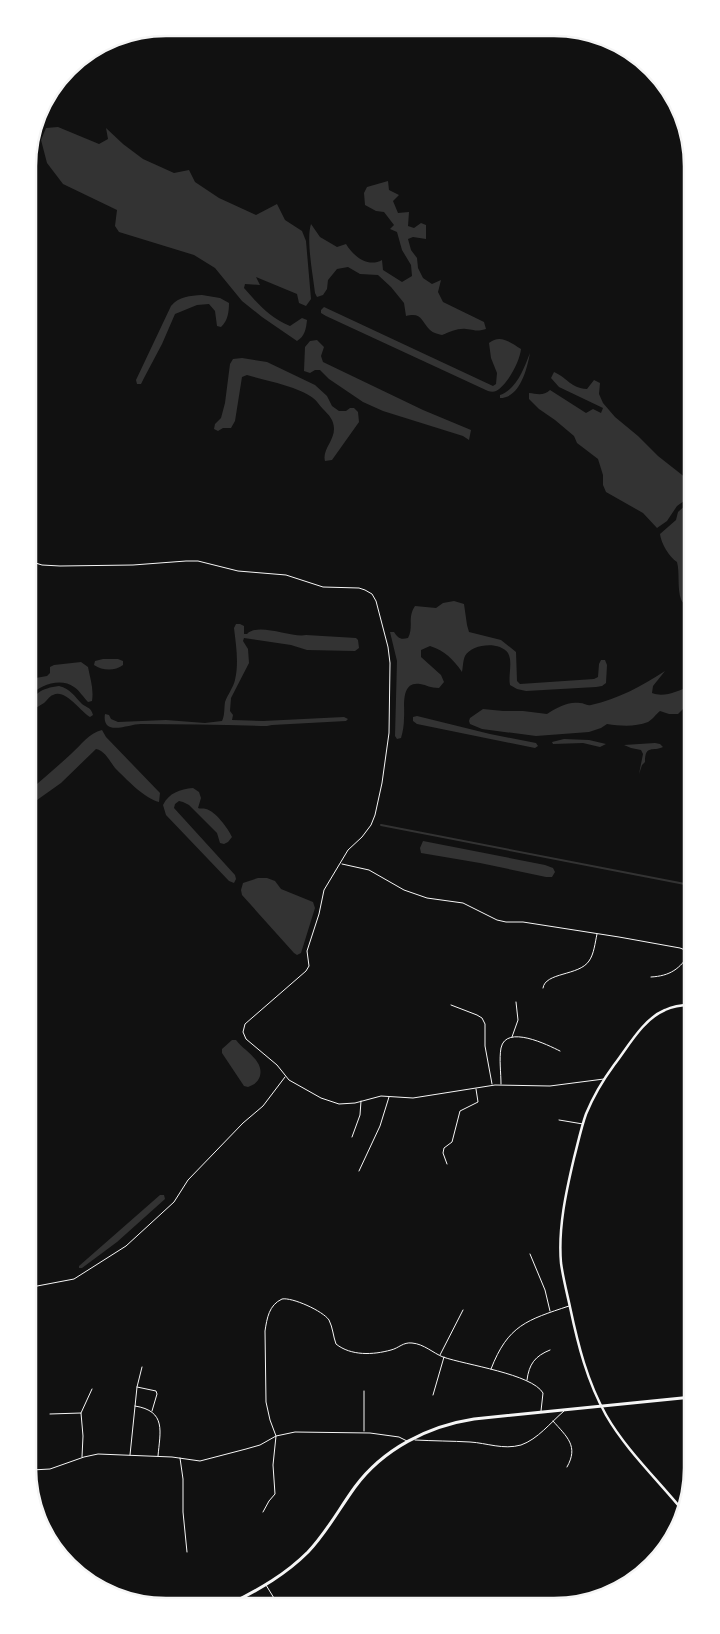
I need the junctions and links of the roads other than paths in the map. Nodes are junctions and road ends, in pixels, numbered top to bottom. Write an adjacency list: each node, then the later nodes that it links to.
1 (37, 564): 2 (lane)
2 (342, 863): 3 (lane); 13 (lane)
3 (597, 934): 4 (lane); 7 (lane)
4 (683, 950)
5 (683, 962): 6 (lane)
6 (651, 977)
7 (543, 988)
8 (516, 1002): 11 (lane)
9 (452, 1005): 16 (lane)
10 (683, 1006): 14 (street)
11 (511, 1037): 12 (lane); 15 (lane)
12 (560, 1051)
13 (285, 1076): 19 (lane); 26 (lane)
14 (604, 1079): 15 (lane); 21 (street)
15 (501, 1084): 16 (lane)
16 (492, 1085): 17 (lane)
17 (476, 1088): 18 (lane); 23 (lane)
18 (389, 1096): 19 (lane); 24 (lane)
19 (361, 1101): 22 (lane)
20 (559, 1120): 21 (lane)
21 (583, 1124): 27 (street)
22 (352, 1137)
23 (447, 1164)
24 (359, 1171)
25 (530, 1254): 29 (lane)
26 (36, 1286)
27 (570, 1306): 29 (lane); 42 (street)
28 (463, 1310): 31 (lane)
29 (550, 1312): 34 (lane)
30 (550, 1350): 35 (lane)
31 (440, 1356): 32 (lane); 50 (lane)
32 (444, 1357): 34 (lane); 39 (lane)
33 (142, 1367): 36 (lane)
34 (491, 1370): 35 (lane)
35 (527, 1380): 45 (lane)
36 (137, 1387): 41 (lane); 44 (lane)
37 (92, 1389): 47 (lane)
38 (364, 1391): 49 (lane)
39 (433, 1395)
40 (683, 1398): 42 (street)
41 (135, 1406): 44 (lane); 52 (lane)
42 (601, 1406): 43 (street); 58 (street)
43 (566, 1409): 45 (street); 48 (lane)
44 (152, 1412): 53 (lane)
45 (541, 1412): 51 (street)
46 (50, 1414): 47 (lane)
47 (81, 1414): 54 (lane)
48 (553, 1421): 51 (lane); 56 (lane)
49 (364, 1432): 50 (lane); 51 (lane)
50 (276, 1436): 55 (lane); 59 (lane)
51 (409, 1440): 61 (street)
52 (130, 1456): 53 (lane); 54 (lane)
53 (158, 1457): 55 (lane)
54 (82, 1458): 57 (lane)
55 (180, 1458): 60 (lane)
56 (567, 1467)
57 (36, 1470)
58 (678, 1505)
59 (263, 1512)
60 (187, 1552)
61 (266, 1585): 62 (street); 63 (lane)
62 (243, 1598)
63 (274, 1598)

